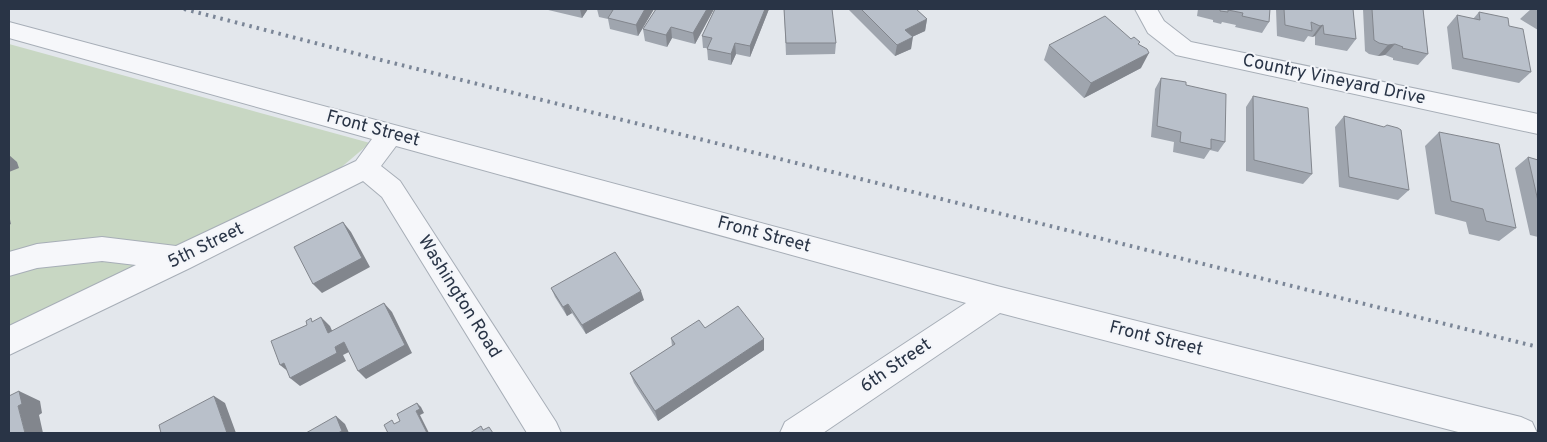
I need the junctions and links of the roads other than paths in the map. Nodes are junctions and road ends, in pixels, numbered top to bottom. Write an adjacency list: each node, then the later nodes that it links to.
1 (1146, 9): 3 (street, Country Vineyard Drive)
2 (9, 30): 4 (street, Front Street)
3 (1538, 124)
4 (390, 134): 5 (street, 5th Street); 8 (street, Front Street)
5 (365, 168): 6 (street, 5th Street); 10 (street, Washington Road)
6 (180, 259): 7 (street); 9 (street, 5th Street)
7 (9, 264)
8 (996, 299): 11 (street, 6th Street); 12 (street, Front Street)
9 (9, 341)
10 (546, 433)
11 (796, 433)
12 (1521, 433)

